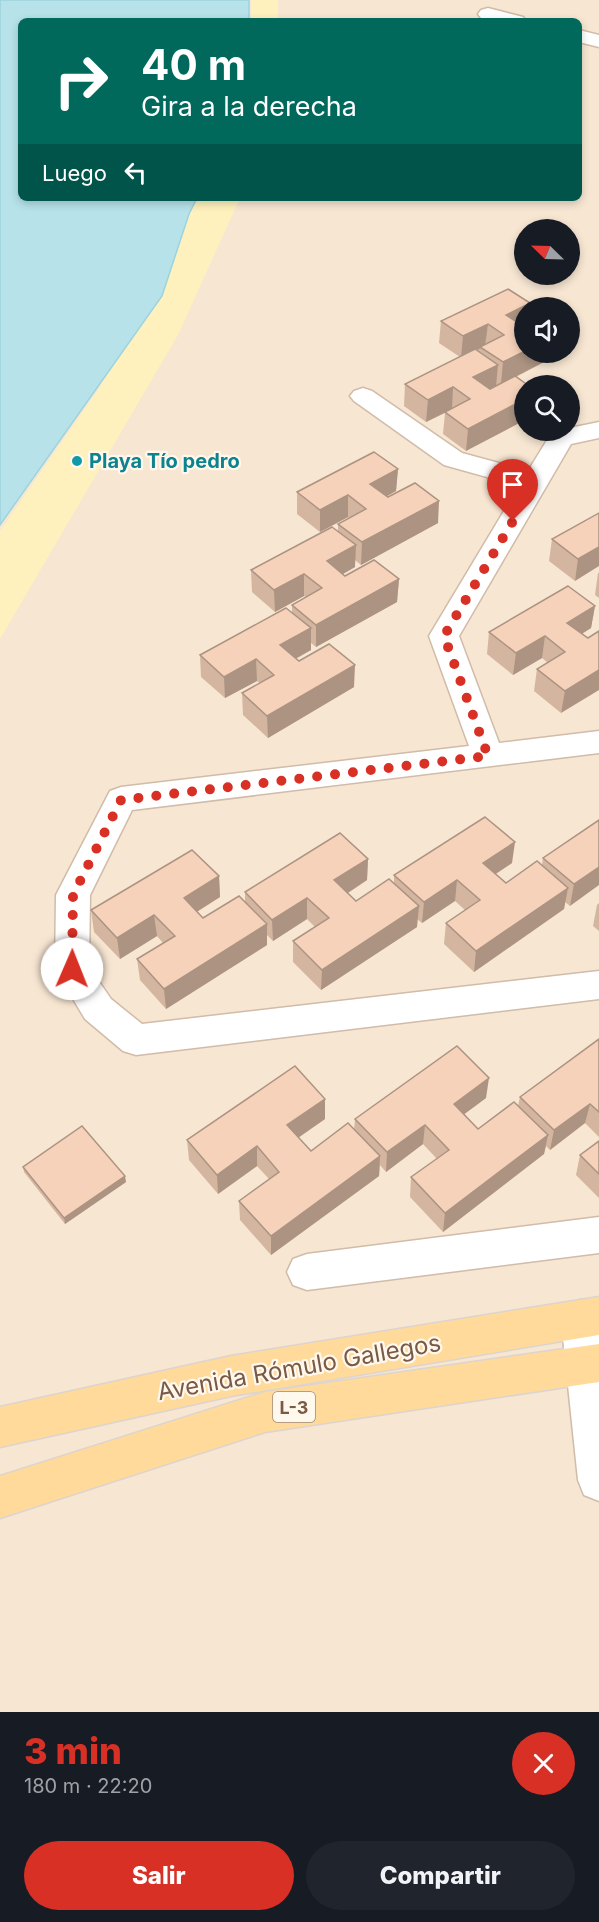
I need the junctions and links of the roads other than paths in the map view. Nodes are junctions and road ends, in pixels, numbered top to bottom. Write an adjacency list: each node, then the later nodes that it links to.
1 (488, 14): 2 (street)
2 (504, 18)
3 (582, 37): 4 (street)
4 (599, 41)
5 (363, 396): 7 (street)
6 (599, 430): 7 (street)
7 (536, 482): 9 (street)
8 (599, 742): 9 (street)
9 (488, 756): 10 (street)
10 (599, 985)
11 (599, 1235): 12 (street)
12 (307, 1272)
13 (590, 1317): 14 (street); 15 (main road, Avenida Rómulo Gallegos / L-3)
14 (592, 1364): 16 (street); 17 (main road, Avenida Rómulo Gallegos / L-3)
15 (0, 1427)
16 (599, 1480)
17 (0, 1497)

